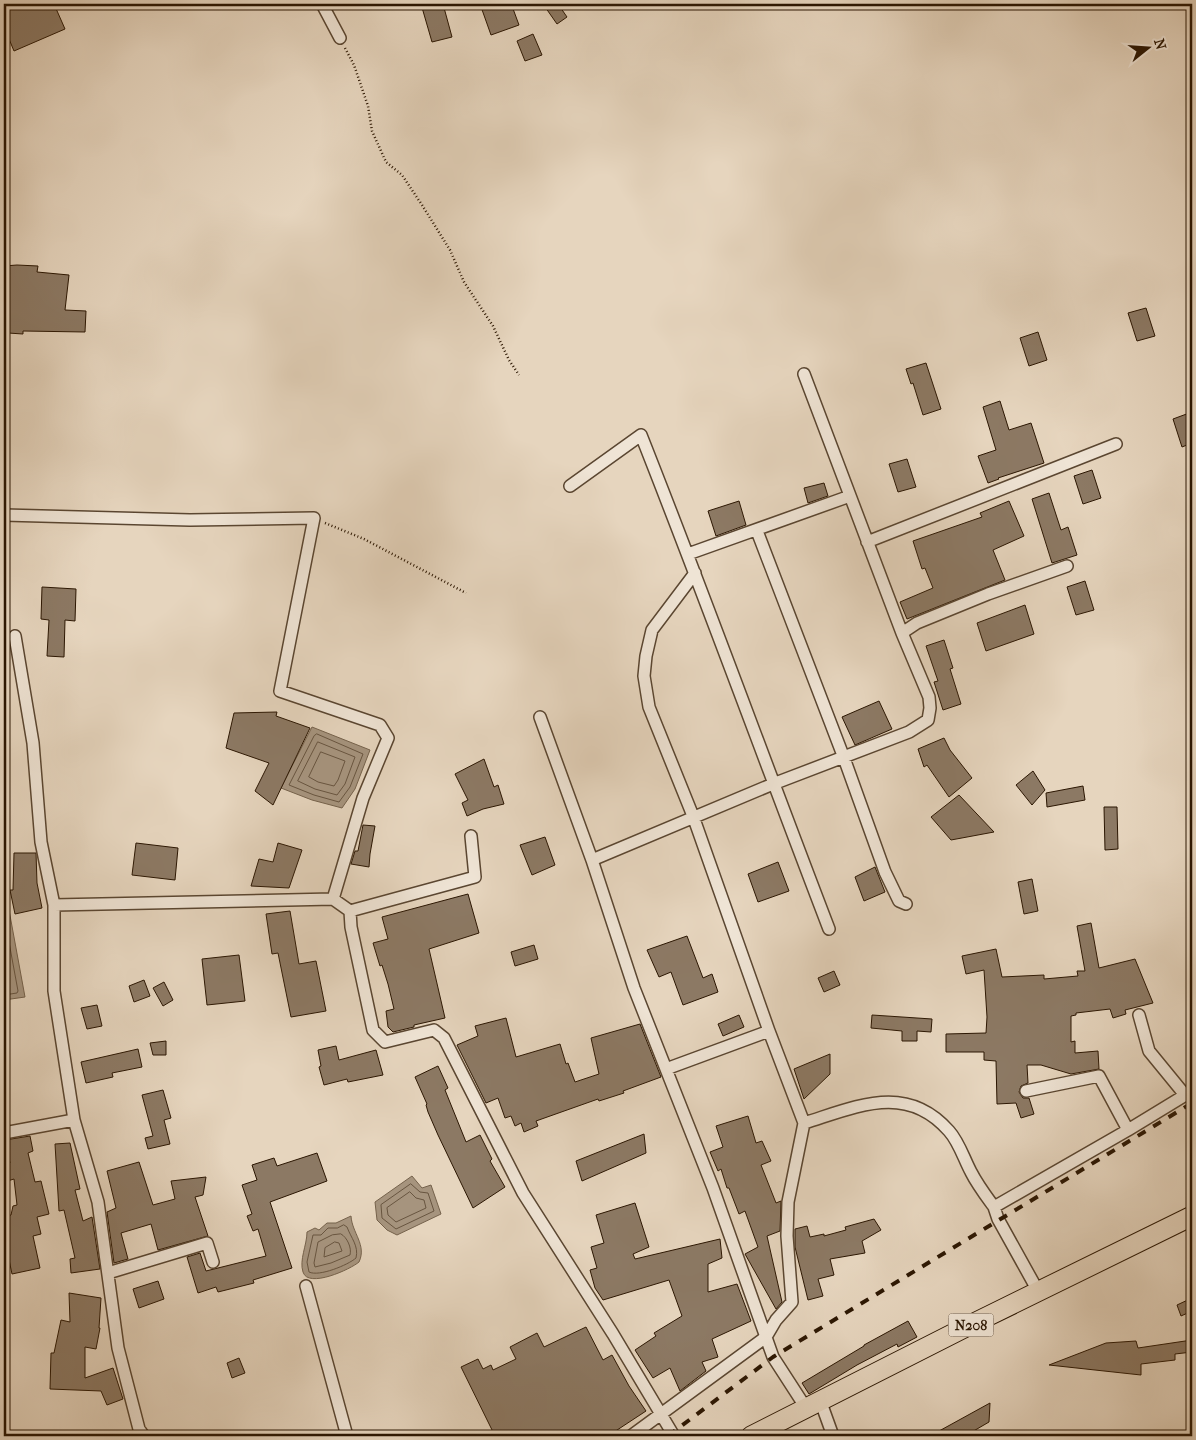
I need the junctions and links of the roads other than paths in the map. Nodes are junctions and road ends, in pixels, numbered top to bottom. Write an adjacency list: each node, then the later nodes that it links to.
1 (322, 4): 2 (street)
2 (340, 38)
3 (804, 374): 6 (street)
4 (1116, 444): 9 (street)
5 (570, 486): 10 (street)
6 (850, 496): 8 (street); 9 (street)
7 (4, 515): 21 (street)
8 (756, 531): 10 (street); 16 (street)
9 (868, 542): 13 (street)
10 (688, 554): 12 (street)
11 (1067, 566): 13 (street)
12 (695, 573): 17 (street); 18 (street)
13 (902, 633): 16 (street)
14 (15, 636): 23 (street)
15 (540, 717): 20 (street)
16 (844, 758): 17 (street); 22 (street)
17 (773, 784): 18 (street); 25 (street)
18 (693, 816): 20 (street); 27 (street)
19 (470, 836): 24 (street)
20 (592, 860): 28 (street)
21 (333, 899): 23 (street); 24 (street)
22 (906, 904)
23 (54, 905): 31 (street)
24 (350, 911): 43 (street)
25 (829, 929)
26 (1139, 1014): 30 (street)
27 (769, 1031): 28 (street); 32 (street)
28 (666, 1069): 41 (street)
29 (1026, 1091): 33 (street)
30 (1189, 1093): 33 (street)
31 (74, 1120): 34 (street); 38 (street)
32 (804, 1122): 35 (street); 41 (street)
33 (1128, 1130): 35 (street)
34 (4, 1133)
35 (994, 1207): 40 (street)
36 (1192, 1216): 40 (highway, N208)
37 (213, 1262): 38 (street)
38 (108, 1273): 44 (street)
39 (306, 1286): 45 (street)
40 (1038, 1292): 42 (highway, N208)
41 (766, 1337): 42 (street); 43 (street)
42 (813, 1404): 48 (highway, N208); 49 (street)
43 (660, 1415): 46 (street); 47 (street)
44 (144, 1436)
45 (347, 1436)
46 (631, 1436)
47 (674, 1436)
48 (751, 1436)
49 (833, 1436)

